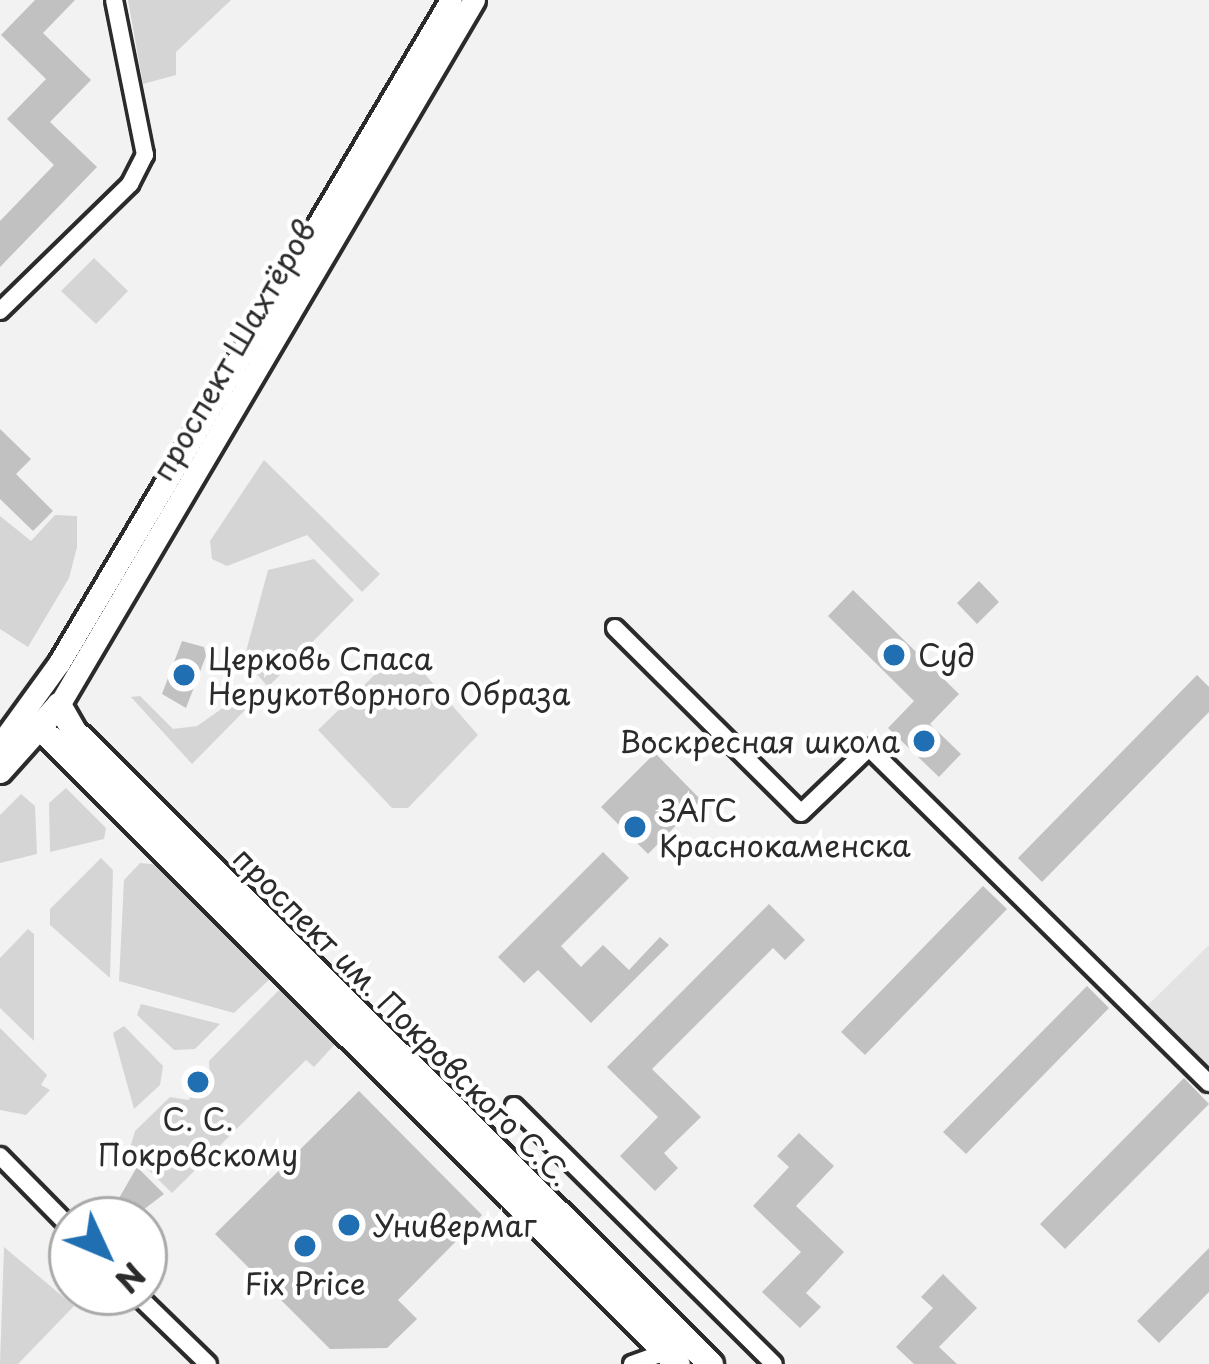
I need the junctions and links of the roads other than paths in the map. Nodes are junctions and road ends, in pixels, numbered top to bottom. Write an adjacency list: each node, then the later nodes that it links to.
1 (115, 0): 4 (street)
2 (452, 0): 6 (street, проспект Шахтёров)
3 (474, 0): 7 (street, проспект Шахтёров)
4 (0, 311)
5 (614, 628): 12 (street)
6 (50, 677): 8 (street, проспект Шахтёров); 10 (street, проспект Шахтёров)
7 (59, 705): 8 (main road, проспект Шахтёров); 9 (main road, проспект им. Покровского С.С.)
8 (40, 729): 9 (main road, проспект Шахтёров); 10 (main road, проспект Шахтёров); 11 (main road, проспект Шахтёров); 17 (main road, проспект им. Покровского С.С.)
9 (74, 731): 17 (main road, проспект им. Покровского С.С.)
10 (3, 739)
11 (0, 771)
12 (1209, 1083)
13 (514, 1106): 21 (street)
14 (0, 1156): 15 (street)
15 (48, 1205)
16 (159, 1316): 18 (street)
17 (678, 1353): 19 (street); 20 (main road, проспект им. Покровского С.С.)
18 (208, 1364)
19 (632, 1364)
20 (712, 1364)
21 (774, 1364)

